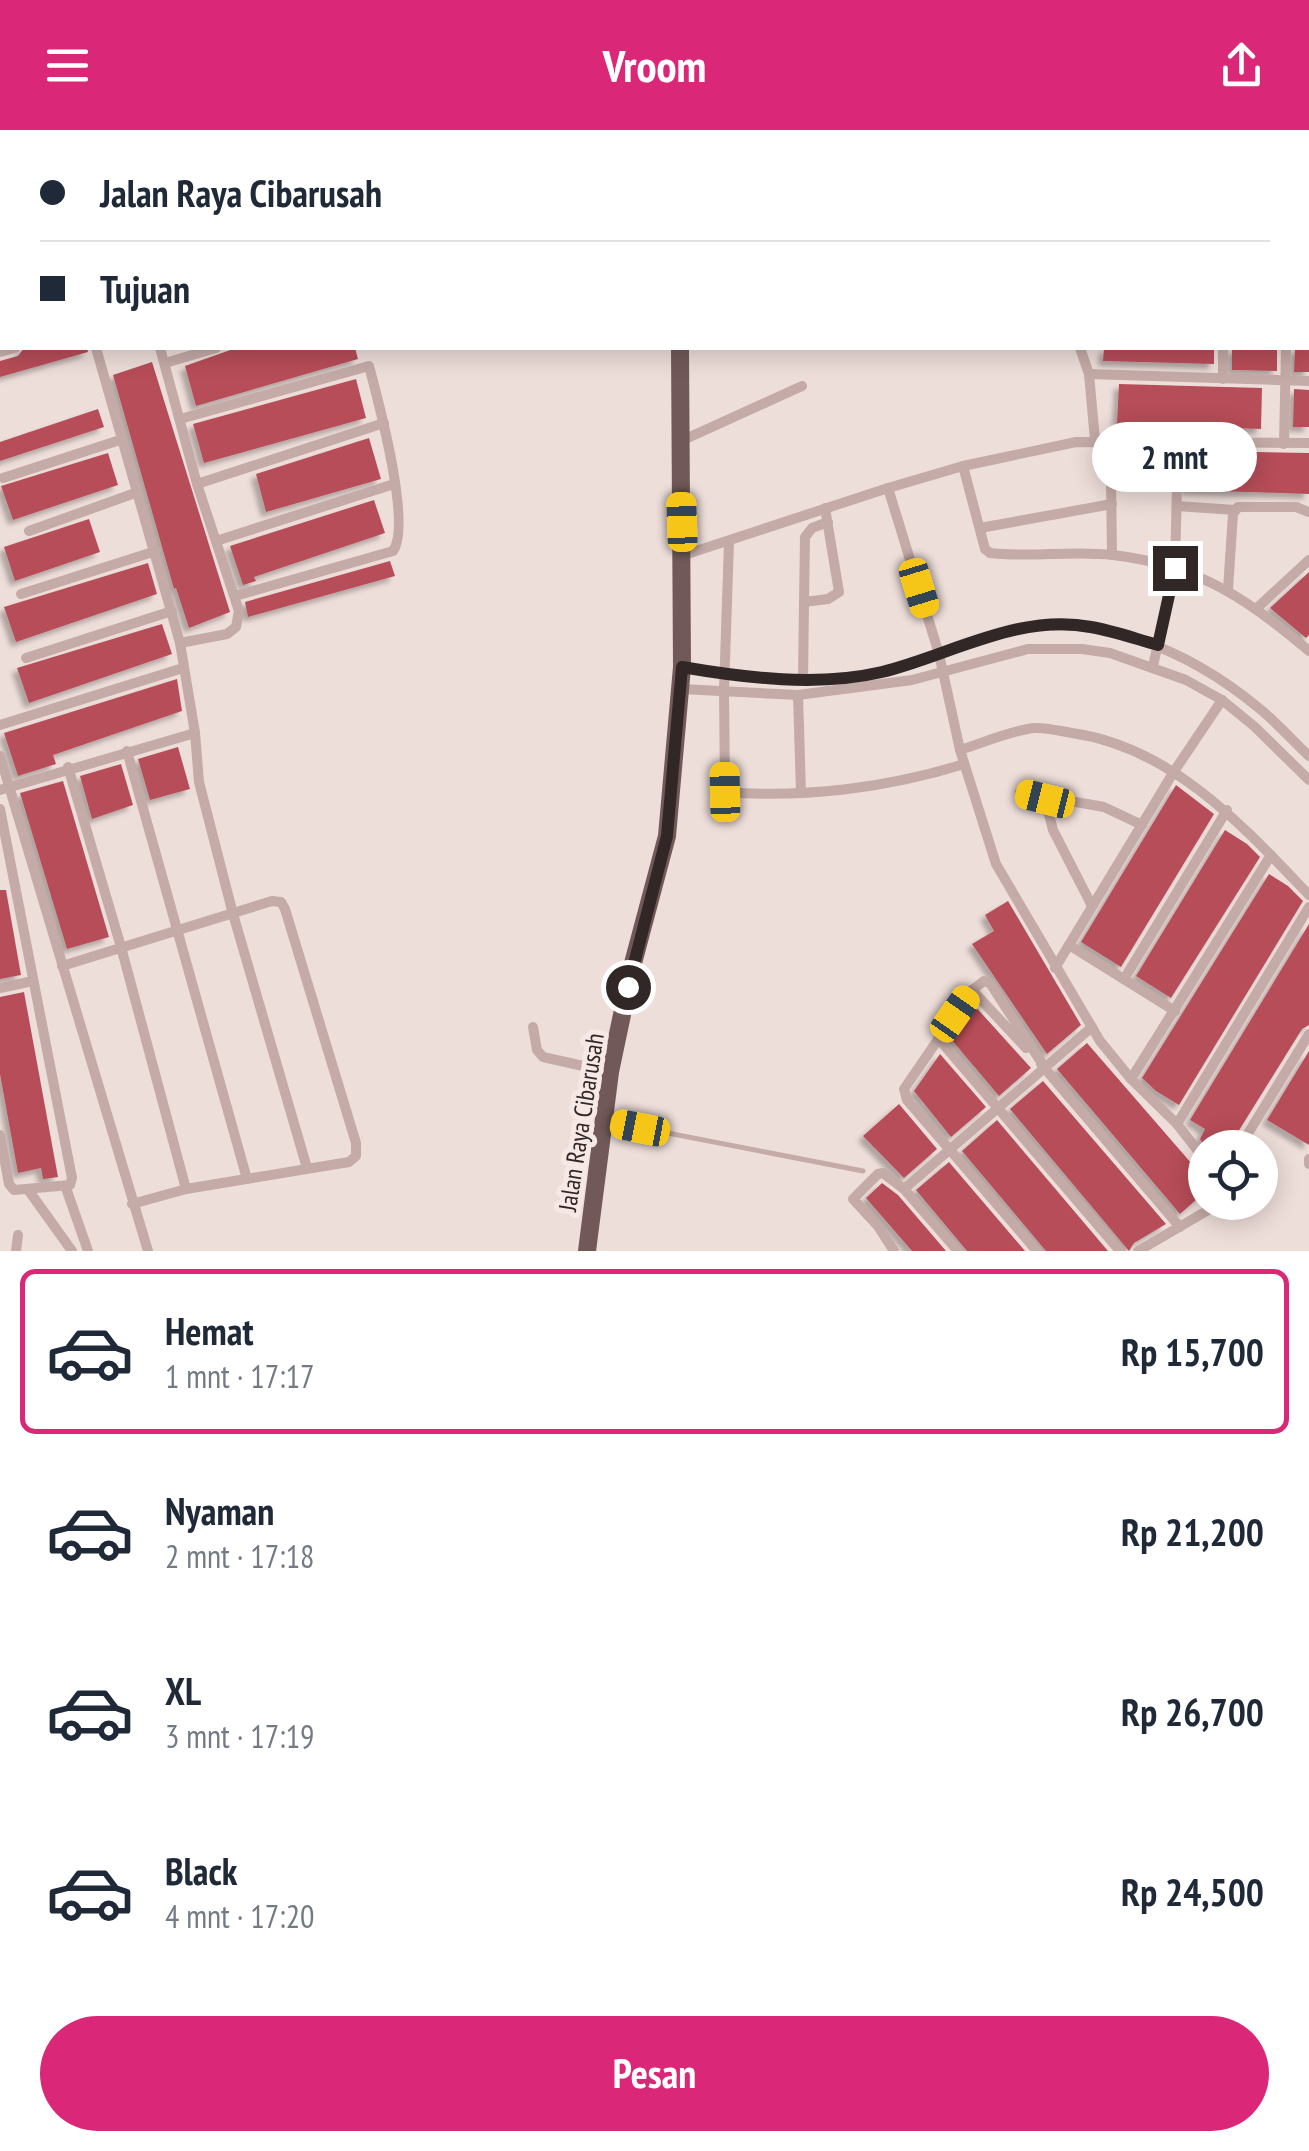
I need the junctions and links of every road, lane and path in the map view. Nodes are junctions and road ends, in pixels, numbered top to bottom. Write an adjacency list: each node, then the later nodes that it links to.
1 (97, 350): 16 (street)
2 (161, 350): 8 (street)
3 (209, 350): 8 (street)
4 (680, 350): 18 (main road, Jalan Raya Cibarusah)
5 (1081, 350): 9 (street)
6 (1224, 350): 10 (street)
7 (1286, 350): 11 (street)
8 (165, 363): 14 (street)
9 (1089, 374): 10 (street); 17 (street)
10 (1223, 379): 11 (street)
11 (1285, 380): 12 (street); 21 (street)
12 (1309, 380)
13 (802, 386): 18 (street)
14 (180, 419): 15 (street); 25 (street)
15 (384, 423): 25 (street); 26 (street)
16 (122, 439): 23 (street); 28 (street)
17 (1095, 440): 19 (street); 22 (street)
18 (681, 441): 40 (main road, Jalan Raya Cibarusah)
19 (1178, 443): 21 (street); 30 (street)
20 (1309, 443): 21 (street)
21 (1284, 444)
22 (964, 466): 27 (street); 35 (street)
23 (3, 478)
24 (1111, 479): 29 (street)
25 (197, 484): 37 (street)
26 (394, 484): 37 (street); 46 (street)
27 (888, 488): 31 (street); 53 (street)
28 (138, 492): 36 (street); 39 (street)
29 (1112, 504): 35 (street); 41 (street)
30 (1176, 506): 32 (street); 43 (street)
31 (826, 508): 34 (street); 38 (street)
32 (1235, 510): 33 (street); 44 (street)
33 (1309, 512)
34 (828, 522): 47 (street); 47 (street)
35 (980, 528): 41 (street)
36 (29, 531)
37 (216, 541): 46 (street)
38 (729, 542): 40 (street); 59 (street)
39 (156, 551): 45 (street); 49 (street)
40 (684, 555): 56 (main road, Jalan Raya Cibarusah)
41 (1112, 555): 43 (street)
42 (1309, 560): 48 (street)
43 (1175, 568): 44 (street); 51 (street)
44 (1228, 589): 48 (street)
45 (21, 594)
46 (235, 596): 50 (street)
47 (804, 602): 60 (street)
48 (1257, 608): 52 (street)
49 (172, 611): 50 (street); 54 (street)
50 (180, 642): 57 (street)
51 (1158, 645): 53 (street); 55 (street); 69 (street)
52 (1308, 649)
53 (939, 654): 58 (street); 60 (street)
54 (26, 658)
55 (1152, 666): 58 (street); 64 (street)
56 (682, 667): 59 (street); 61 (main road, Jalan Raya Cibarusah)
57 (183, 668): 65 (street); 66 (street)
58 (942, 671): 63 (street); 67 (street)
59 (724, 674): 60 (street); 62 (street)
60 (803, 679)
61 (682, 689): 62 (street); 102 (main road, Jalan Raya Cibarusah)
62 (724, 690): 63 (street); 77 (street)
63 (798, 695): 77 (street)
64 (1222, 700): 73 (street); 74 (street)
65 (0, 725)
66 (195, 733): 68 (street); 86 (street)
67 (960, 750): 71 (street); 73 (street)
68 (127, 751): 72 (street); 87 (street)
69 (1307, 752)
70 (0, 756): 75 (street)
71 (964, 764): 77 (street); 91 (street)
72 (68, 768): 75 (street); 89 (street)
73 (1173, 773): 80 (street); 81 (street)
74 (1309, 780)
75 (5, 788): 90 (street)
76 (1020, 792): 78 (street)
77 (801, 794)
78 (1045, 799): 81 (street); 84 (street)
79 (0, 810): 93 (street)
80 (1227, 810): 82 (street); 92 (street)
81 (1142, 824): 84 (street)
82 (1270, 855): 83 (street); 96 (street)
83 (1309, 895)
84 (1092, 906): 88 (street)
85 (1309, 907): 106 (street)
86 (233, 914): 87 (street); 111 (street); 111 (street)
87 (176, 930): 89 (street); 113 (street)
88 (1069, 945): 91 (street); 92 (street)
89 (122, 947): 90 (street); 117 (street)
90 (62, 966): 118 (street)
91 (1055, 968): 98 (street)
92 (1124, 979): 96 (street)
93 (33, 981): 94 (street); 114 (street)
94 (0, 988)
95 (972, 990): 100 (street); 101 (street); 101 (street)
96 (1175, 1011): 103 (street)
97 (533, 1027): 102 (street)
98 (1092, 1028): 101 (street); 103 (street)
99 (1309, 1034): 107 (street)
100 (938, 1038): 104 (street); 110 (street)
101 (1045, 1068): 104 (street); 120 (street)
102 (610, 1072): 105 (main road, Jalan Raya Cibarusah)
103 (1131, 1079): 106 (street)
104 (998, 1109): 110 (street); 130 (street)
105 (603, 1121): 112 (lane); 126 (main road, Jalan Raya Cibarusah)
106 (1177, 1124): 109 (street)
107 (1250, 1130)
108 (0, 1135): 116 (street)
109 (1188, 1138)
110 (950, 1150): 115 (street); 129 (street)
111 (307, 1168): 113 (street)
112 (863, 1171)
113 (247, 1179): 117 (street)
114 (66, 1188): 116 (street); 124 (street)
115 (904, 1189): 127 (street); 128 (street)
116 (29, 1190): 123 (street)
117 (186, 1190): 118 (street)
118 (132, 1204): 125 (street)
119 (1192, 1220): 120 (street)
120 (1180, 1227): 131 (street)
121 (18, 1235): 122 (street)
122 (16, 1251)
123 (72, 1251)
124 (88, 1251)
125 (148, 1251)
126 (587, 1251)
127 (894, 1251)
128 (958, 1251)
129 (1037, 1251)
130 (1120, 1251)
131 (1138, 1251)

